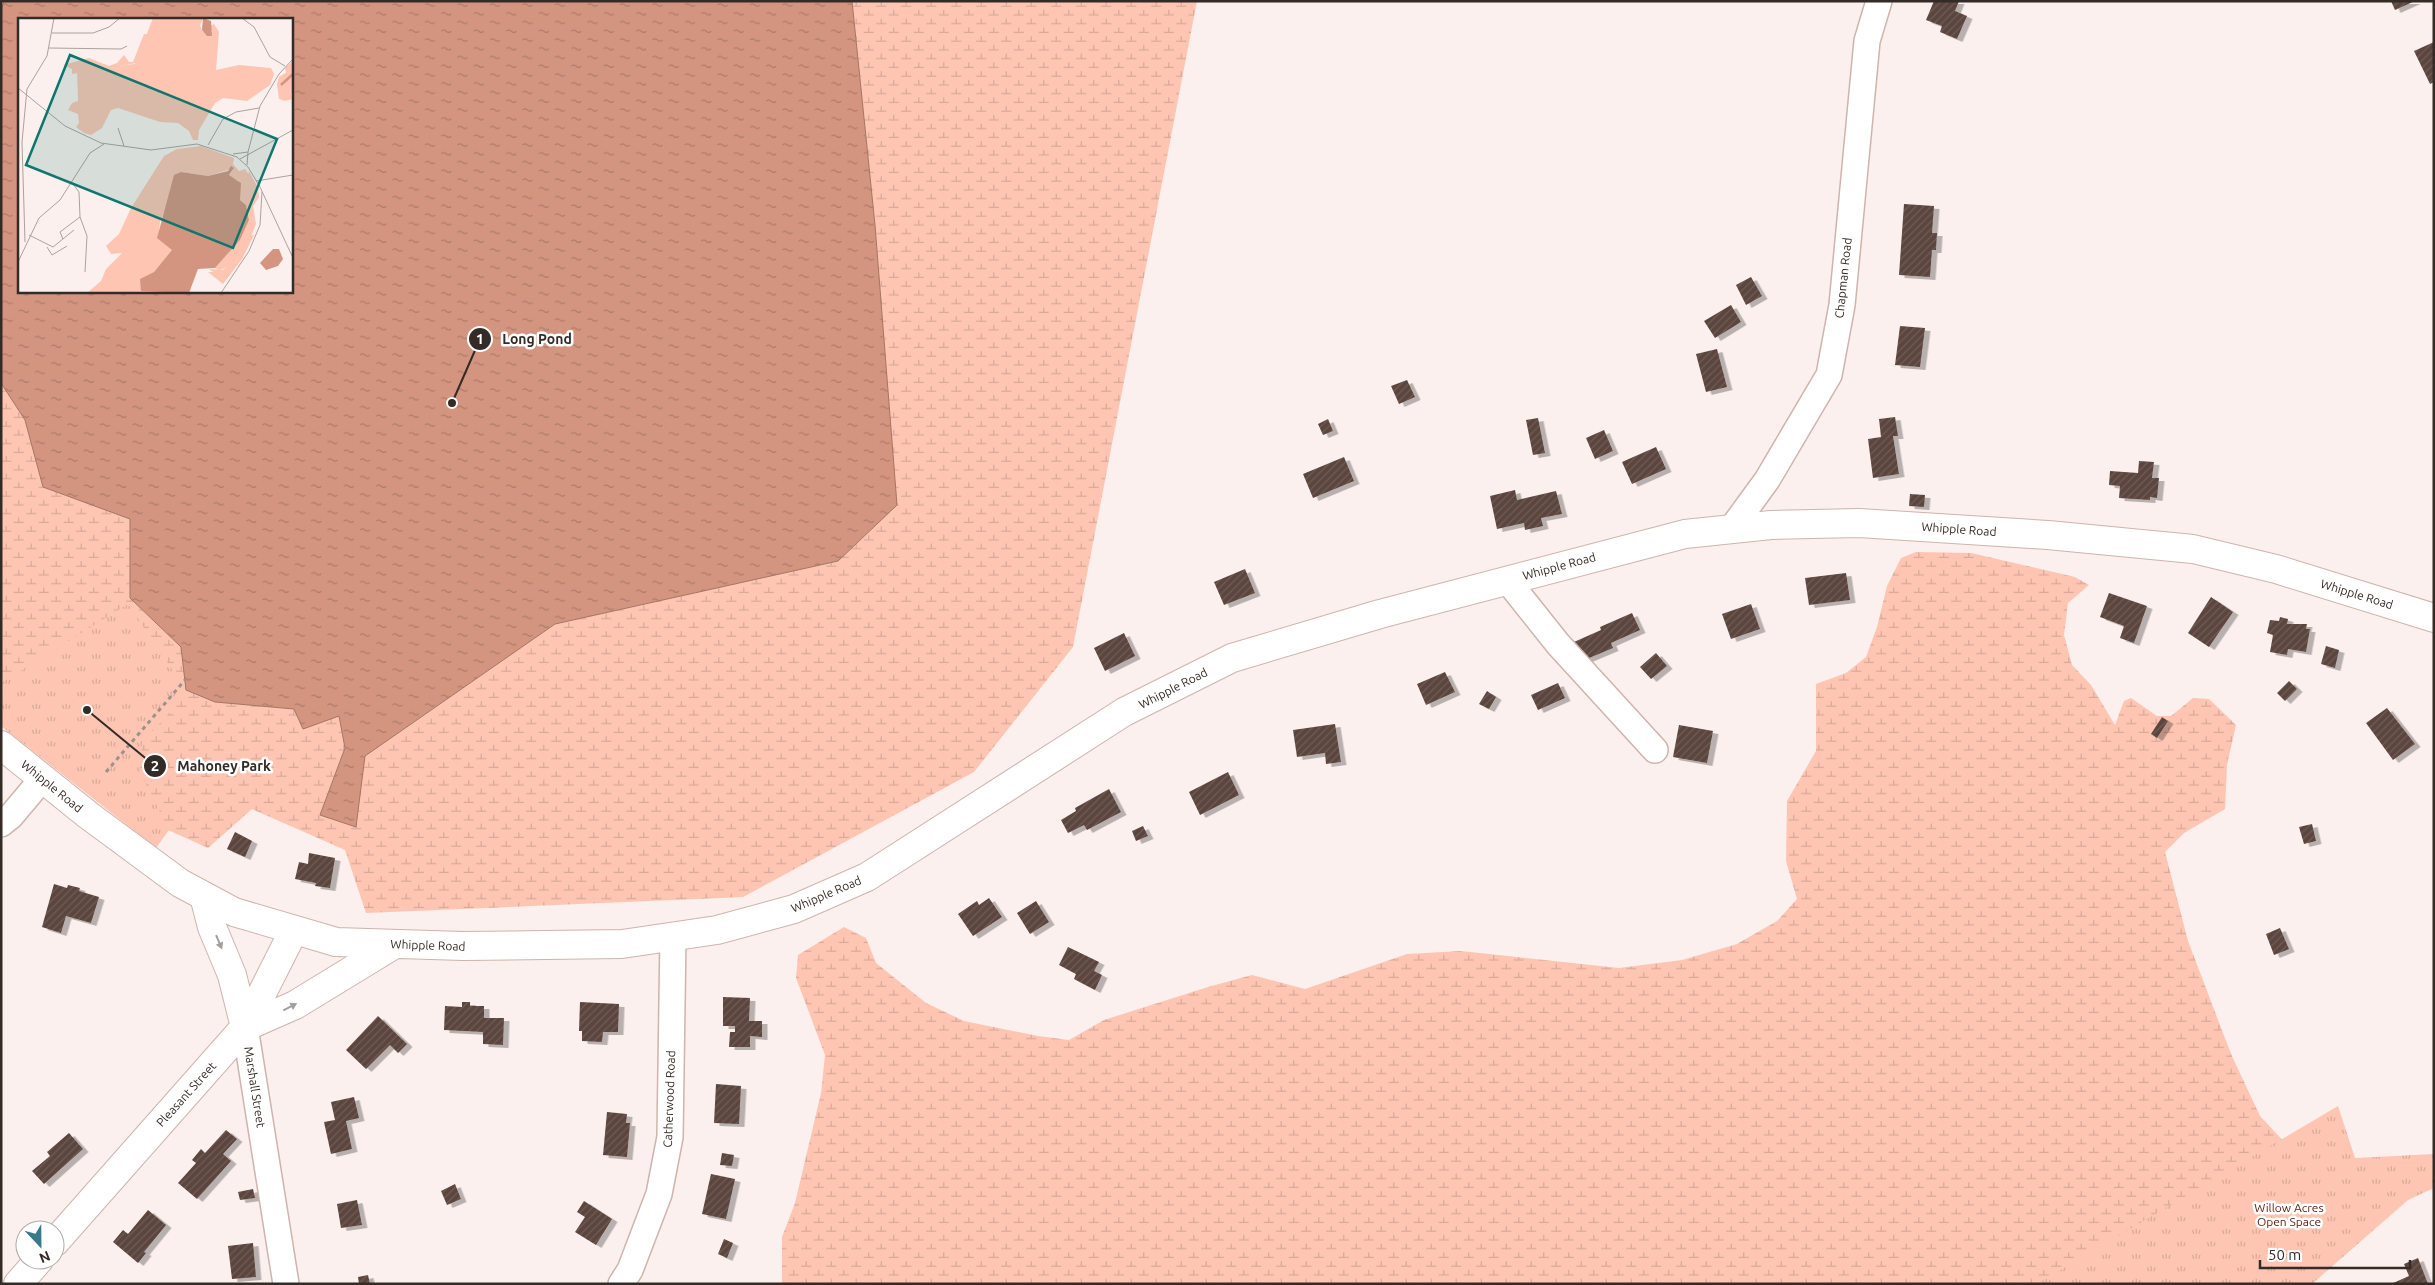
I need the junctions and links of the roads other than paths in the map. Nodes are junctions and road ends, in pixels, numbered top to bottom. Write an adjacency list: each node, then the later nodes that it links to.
1 (1879, 1): 2 (street, Chapman Road)
2 (1732, 528): 3 (main road, Whipple Road); 4 (main road, Whipple Road)
3 (1507, 580): 6 (street); 11 (main road, Whipple Road)
4 (2434, 618)
5 (1, 745): 7 (main road, Whipple Road)
6 (1655, 750)
7 (43, 778): 8 (street); 9 (main road, Whipple Road)
8 (1, 824)
9 (204, 896): 10 (main road, Whipple Road); 13 (main road, Marshall Street, one-way to 13)
10 (294, 930): 12 (main road, Whipple Road); 13 (main road, Pleasant Street)
11 (673, 936): 12 (main road, Whipple Road); 18 (street, Catherwood Road)
12 (395, 944): 13 (main road, one-way to 12)
13 (245, 1027): 14 (main road, Pleasant Street); 17 (street, Marshall Street)
14 (65, 1231)
15 (30, 1270): 16 (main road)
16 (18, 1284)
17 (286, 1284)
18 (621, 1284)

